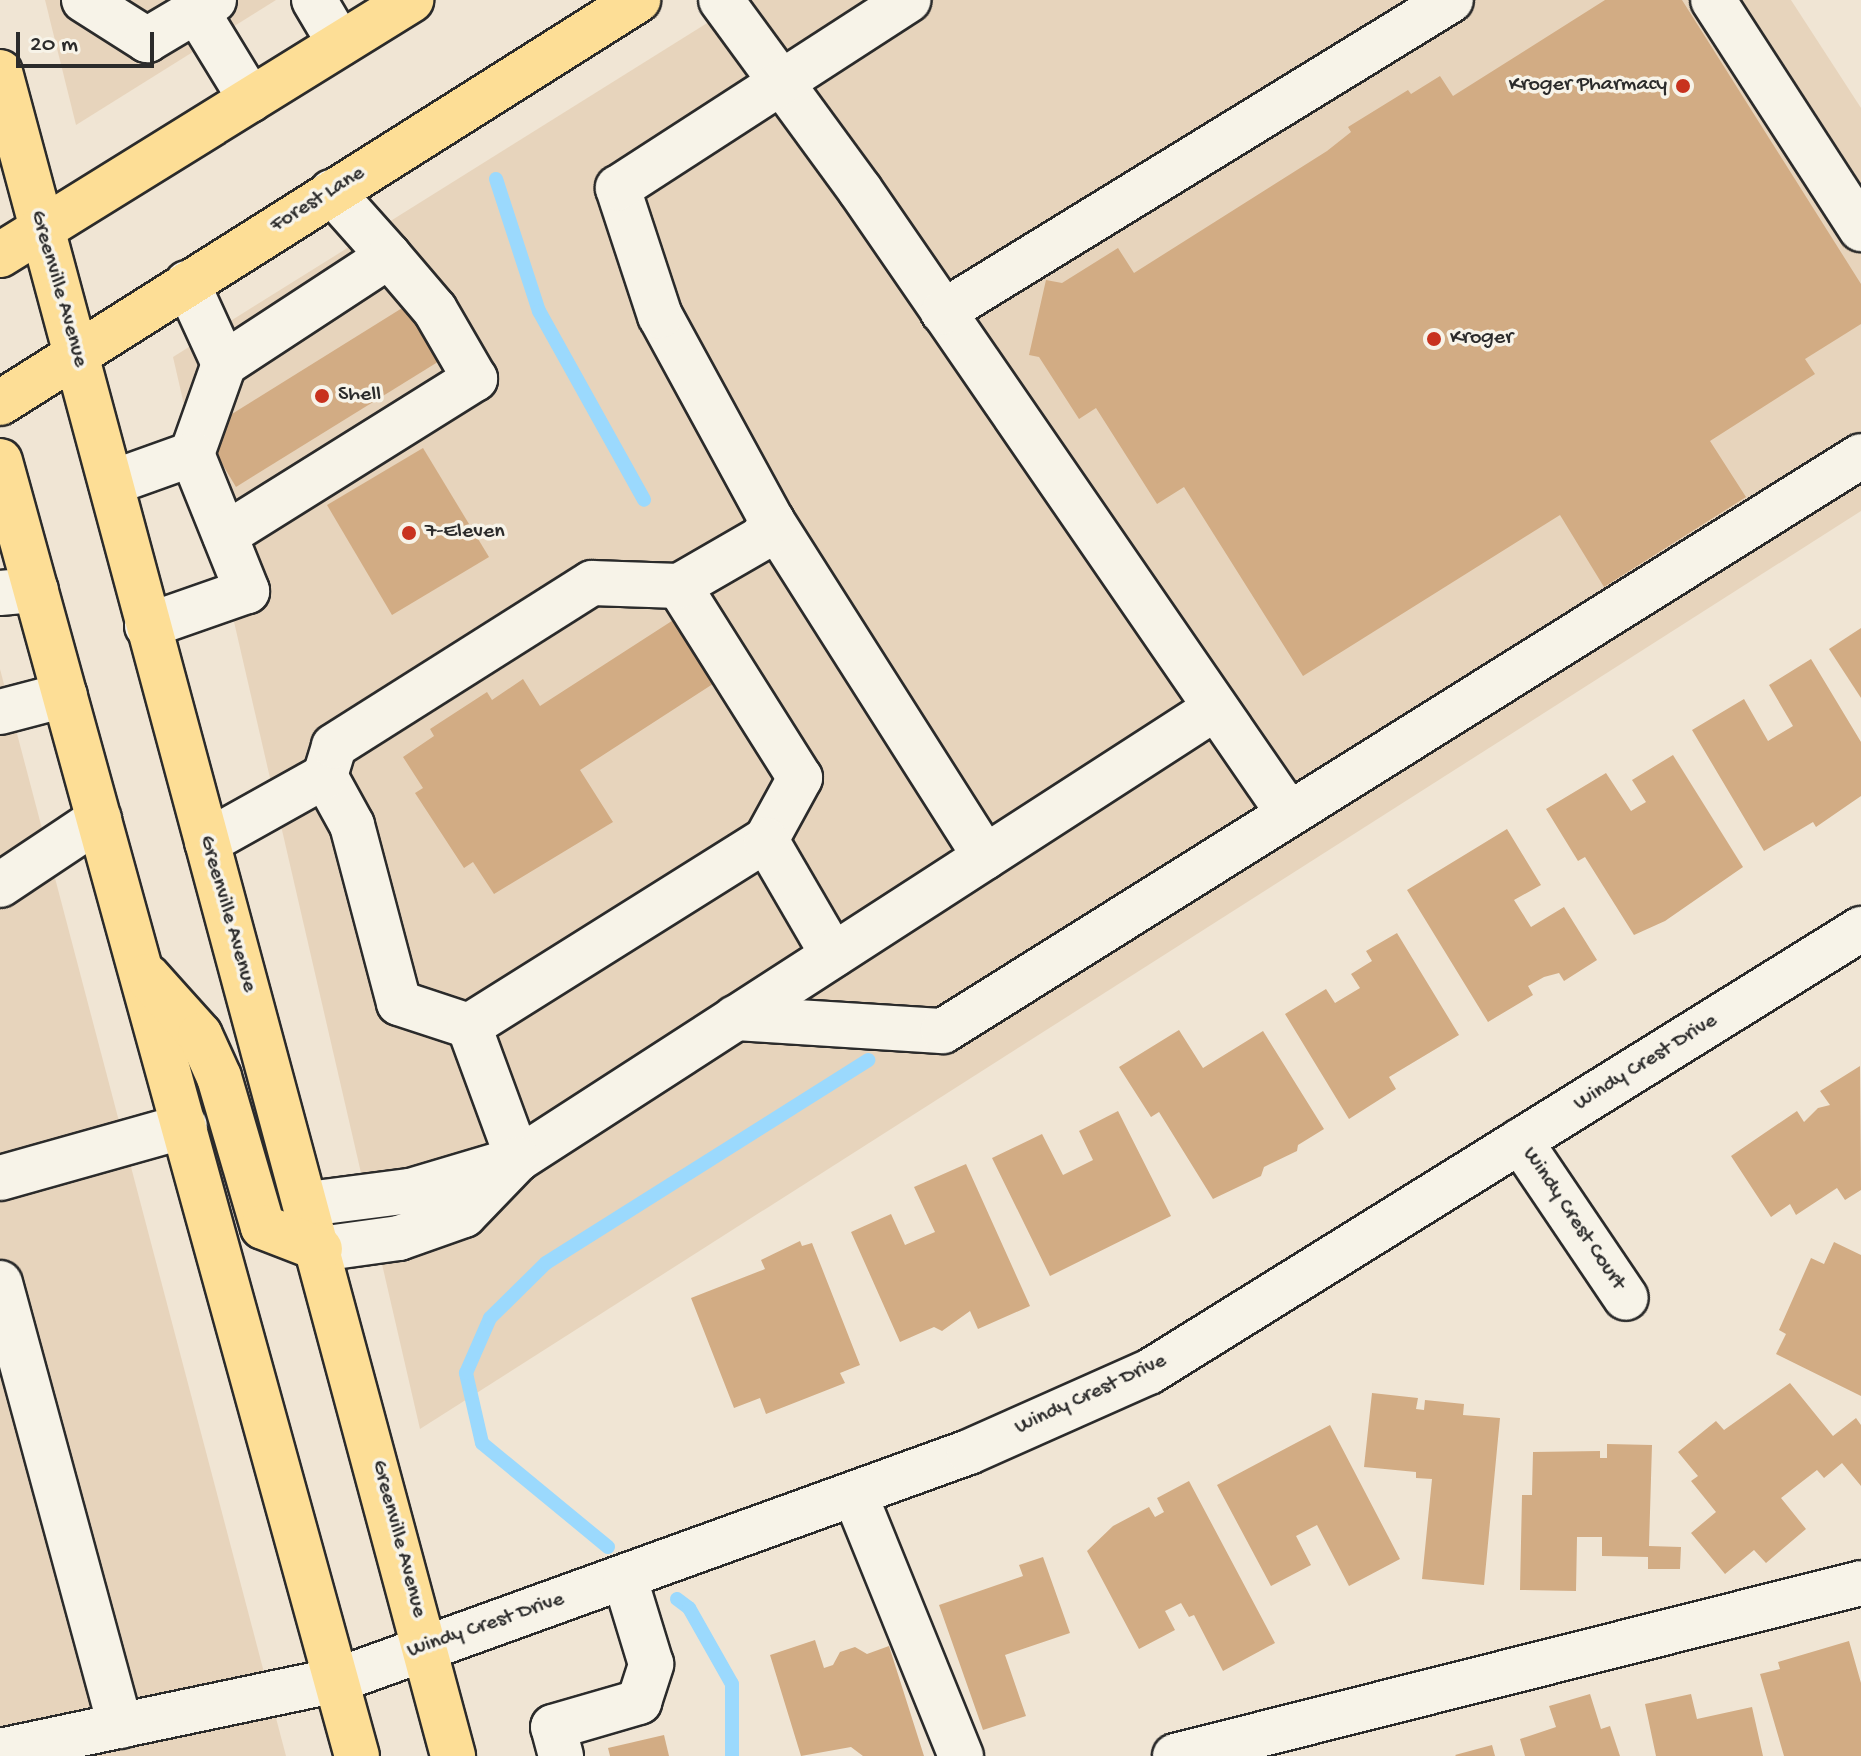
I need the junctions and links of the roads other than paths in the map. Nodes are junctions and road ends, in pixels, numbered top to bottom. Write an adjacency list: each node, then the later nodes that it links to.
1 (84, 0): 9 (street)
2 (314, 0): 10 (street)
3 (411, 0): 10 (main road)
4 (638, 0): 14 (main road, Forest Lane)
5 (721, 0): 12 (street)
6 (909, 0): 12 (street)
7 (1451, 0): 20 (street)
8 (1713, 0): 15 (street)
9 (205, 5): 13 (street)
10 (340, 44): 13 (main road)
11 (0, 72): 16 (main road, Greenville Avenue)
12 (784, 84): 20 (street); 28 (street)
13 (251, 100): 16 (main road)
14 (332, 192): 18 (street); 19 (main road, Forest Lane)
15 (1861, 229)
16 (40, 230): 17 (main road); 21 (main road, Greenville Avenue)
17 (0, 255)
18 (389, 256): 22 (street); 29 (street)
19 (187, 283): 21 (main road, Forest Lane); 22 (street)
20 (943, 312): 34 (street)
21 (77, 354): 23 (main road, Forest Lane); 27 (main road, Greenville Avenue)
22 (224, 364): 24 (street)
23 (0, 403)
24 (192, 454): 27 (street); 29 (street)
25 (1861, 456): 37 (street)
26 (0, 461): 31 (main road)
27 (111, 483): 32 (main road, Greenville Avenue)
28 (772, 521): 30 (street); 41 (street)
29 (225, 535): 32 (street)
30 (679, 586): 36 (street); 39 (street)
31 (18, 592): 33 (main road)
32 (147, 626): 40 (main road, Greenville Avenue)
33 (65, 695): 35 (street); 38 (main road)
34 (1214, 709): 37 (street); 41 (street)
35 (0, 712)
36 (325, 776): 40 (street); 47 (street)
37 (1289, 814): 46 (street)
38 (99, 819): 42 (street); 45 (main road)
39 (766, 840): 44 (street); 47 (street)
40 (207, 842): 52 (main road, Greenville Avenue)
41 (985, 857): 44 (street)
42 (0, 885)
43 (1861, 929): 49 (street, Windy Crest Drive)
44 (833, 955): 46 (street)
45 (143, 972): 48 (main road); 53 (main road)
46 (735, 1018): 50 (street)
47 (469, 1026): 50 (street)
48 (185, 1126): 51 (street); 60 (main road)
49 (1520, 1141): 55 (street, Windy Crest Court); 56 (street, Windy Crest Drive)
50 (518, 1159): 52 (street); 53 (street)
51 (0, 1178)
52 (308, 1204): 53 (main road, Greenville Avenue)
53 (320, 1249): 59 (main road, Greenville Avenue)
54 (0, 1283): 61 (street)
55 (1626, 1298)
56 (855, 1495): 57 (street, Windy Crest Drive); 66 (street)
57 (625, 1579): 59 (street, Windy Crest Drive); 65 (street)
58 (1861, 1583): 67 (street)
59 (426, 1645): 60 (street, Windy Crest Drive); 64 (main road, Greenville Avenue)
60 (338, 1680): 61 (street, Windy Crest Drive); 63 (main road)
61 (120, 1726): 62 (street, Windy Crest Drive)
62 (0, 1751)
63 (357, 1756)
64 (453, 1756)
65 (561, 1756)
66 (961, 1756)
67 (1175, 1756)

